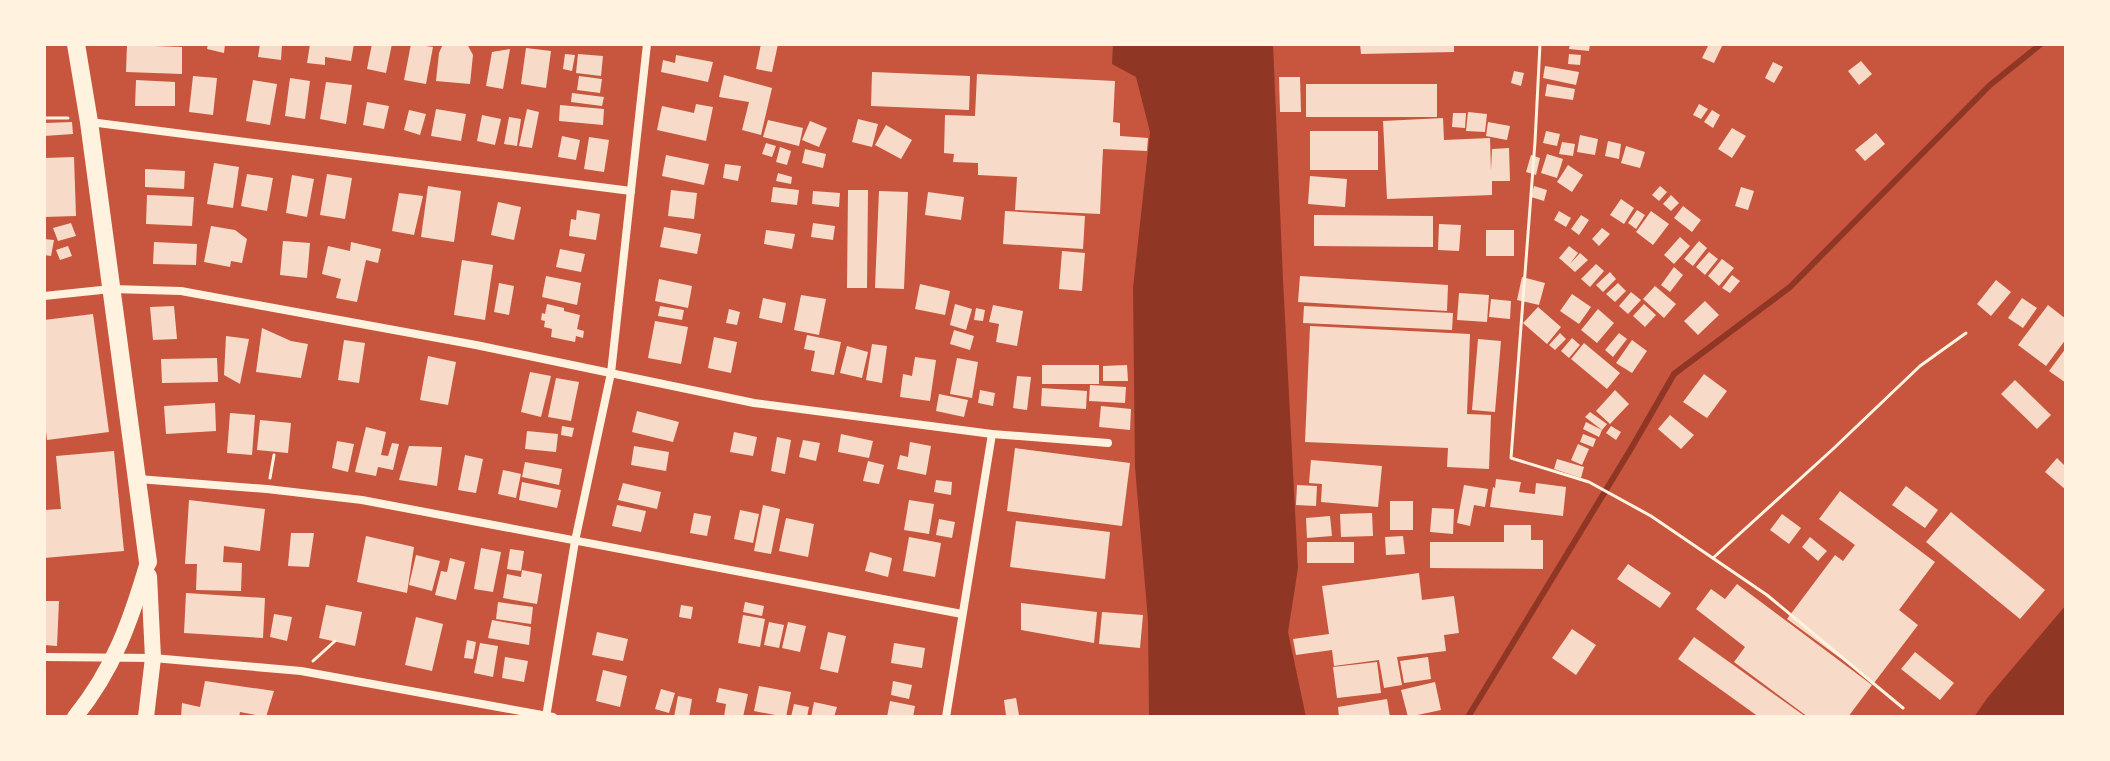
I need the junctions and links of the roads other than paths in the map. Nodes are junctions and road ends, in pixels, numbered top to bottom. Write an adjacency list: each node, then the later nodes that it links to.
1 (76, 44): 3 (main road)
2 (647, 44): 4 (street)
3 (88, 120): 4 (street); 5 (main road)
4 (631, 191): 7 (street)
5 (111, 289): 6 (street); 7 (street); 10 (main road)
6 (44, 296)
7 (611, 373): 8 (street); 11 (street)
8 (992, 434): 9 (street); 13 (street)
9 (1108, 443)
10 (138, 479): 11 (street); 12 (main road)
11 (575, 541): 13 (street); 19 (street)
12 (148, 562): 15 (main road); 16 (main road)
13 (962, 614): 20 (street)
14 (44, 657): 16 (street)
15 (153, 658): 16 (street); 18 (main road); 19 (street)
16 (114, 659): 17 (main road)
17 (75, 717)
18 (146, 717)
19 (548, 717)
20 (946, 717)

